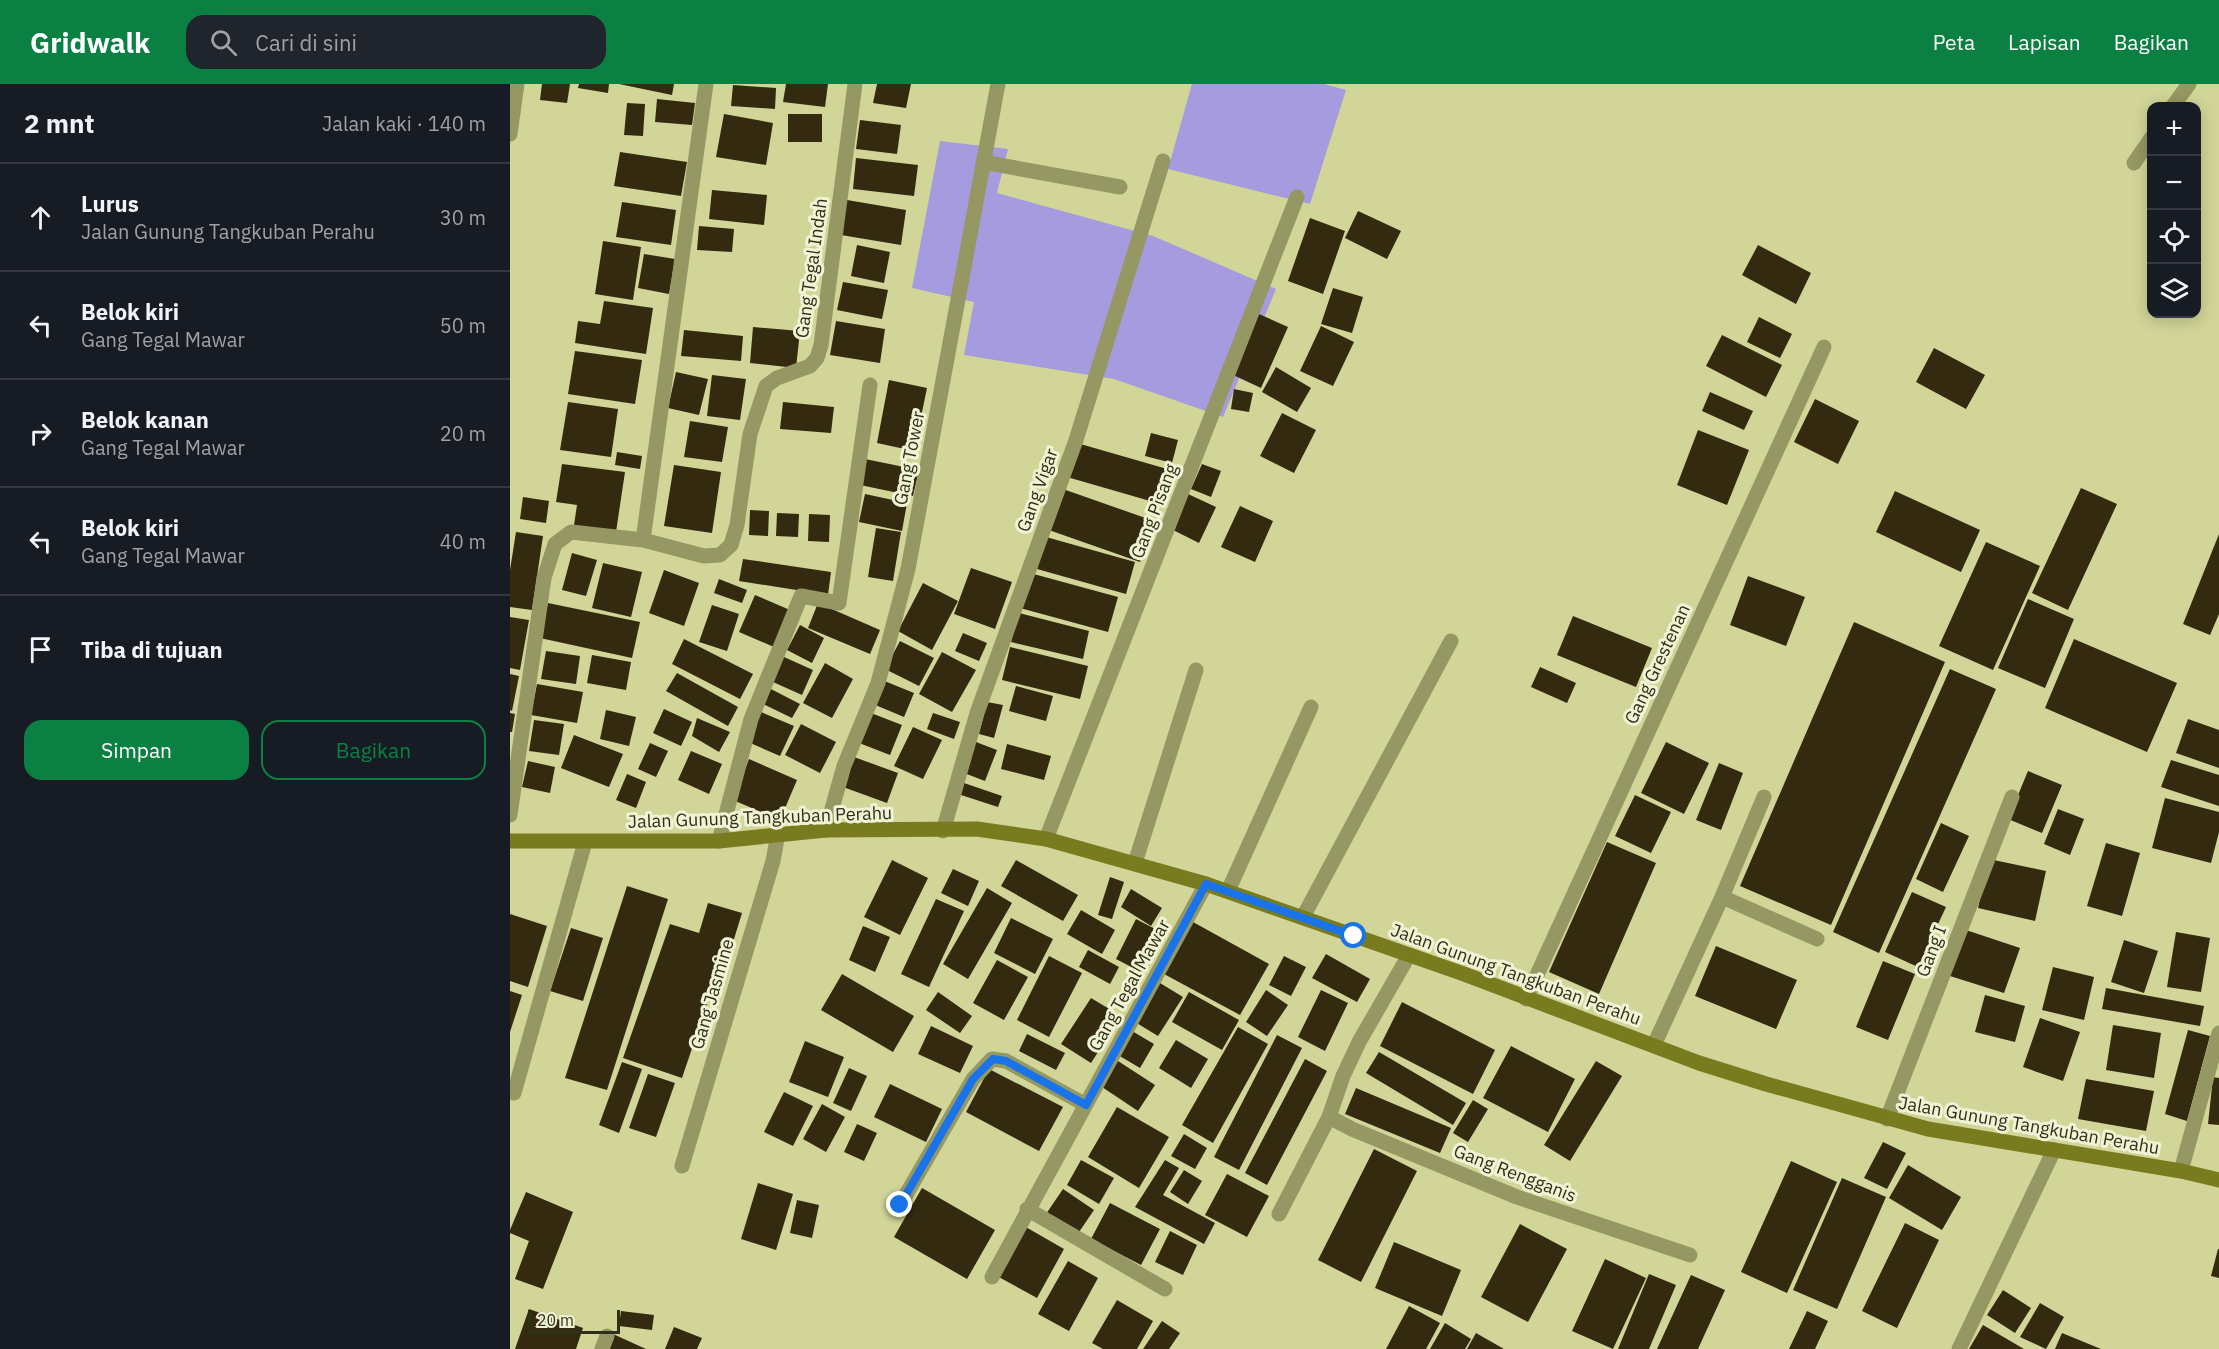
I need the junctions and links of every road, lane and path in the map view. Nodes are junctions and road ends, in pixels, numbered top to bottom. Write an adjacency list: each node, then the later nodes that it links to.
1 (517, 84): 7 (street)
2 (706, 84): 16 (street)
3 (855, 84): 16 (street, Gang Tegal Indah)
4 (998, 84): 10 (street, Gang Tower)
5 (2188, 84): 6 (street)
6 (2176, 102)
7 (510, 134)
8 (2147, 143): 11 (street)
9 (1163, 161): 24 (street, Gang Vigar)
10 (983, 162): 12 (street); 23 (street, Gang Tower)
11 (2133, 163)
12 (1120, 187)
13 (1297, 197): 26 (street, Gang Pisang)
14 (1824, 346): 37 (street, Gang Grestenan)
15 (870, 385): 28 (street)
16 (643, 540): 22 (street, Gang Tegal Indah)
17 (1451, 641): 34 (street)
18 (1196, 670): 30 (street)
19 (1311, 707): 32 (street)
20 (1764, 797): 33 (street)
21 (2012, 797): 43 (street, Gang I)
22 (510, 815)
23 (826, 830): 24 (street, Jalan Gunung Tangkuban Perahu); 25 (street, Jalan Gunung Tangkuban Perahu)
24 (943, 831): 26 (street, Jalan Gunung Tangkuban Perahu)
25 (778, 834): 28 (street, Jalan Gunung Tangkuban Perahu); 45 (street, Gang Jasmine)
26 (1046, 839): 30 (street, Jalan Gunung Tangkuban Perahu)
27 (510, 841): 29 (street, Jalan Gunung Tangkuban Perahu)
28 (719, 841): 29 (street, Jalan Gunung Tangkuban Perahu)
29 (585, 842): 40 (street)
30 (1135, 863): 31 (street, Jalan Gunung Tangkuban Perahu)
31 (1206, 884): 32 (street, Jalan Gunung Tangkuban Perahu); 41 (street, Gang Tegal Mawar)
32 (1227, 891): 34 (street, Jalan Gunung Tangkuban Perahu)
33 (1722, 897): 35 (street); 39 (street)
34 (1303, 917): 36 (street, Jalan Gunung Tangkuban Perahu)
35 (1817, 939)
36 (1409, 955): 37 (street, Jalan Gunung Tangkuban Perahu); 42 (street)
37 (1526, 999): 39 (street, Jalan Gunung Tangkuban Perahu)
38 (2219, 1033): 46 (street)
39 (1654, 1045): 43 (street, Jalan Gunung Tangkuban Perahu)
40 (514, 1093)
41 (1086, 1105): 48 (street); 49 (street, Gang Tegal Mawar)
42 (1329, 1117): 50 (street); 51 (street, Gang Rengganis)
43 (1887, 1119): 44 (street, Jalan Gunung Tangkuban Perahu)
44 (2054, 1150): 46 (street, Jalan Gunung Tangkuban Perahu); 54 (street)
45 (682, 1166)
46 (2181, 1171): 47 (street, Jalan Gunung Tangkuban Perahu)
47 (2219, 1180)
48 (900, 1205)
49 (1027, 1209): 52 (street, Gang Tegal Mawar); 53 (street)
50 (1279, 1214)
51 (1690, 1256)
52 (992, 1277)
53 (1165, 1289)
54 (1959, 1349)

